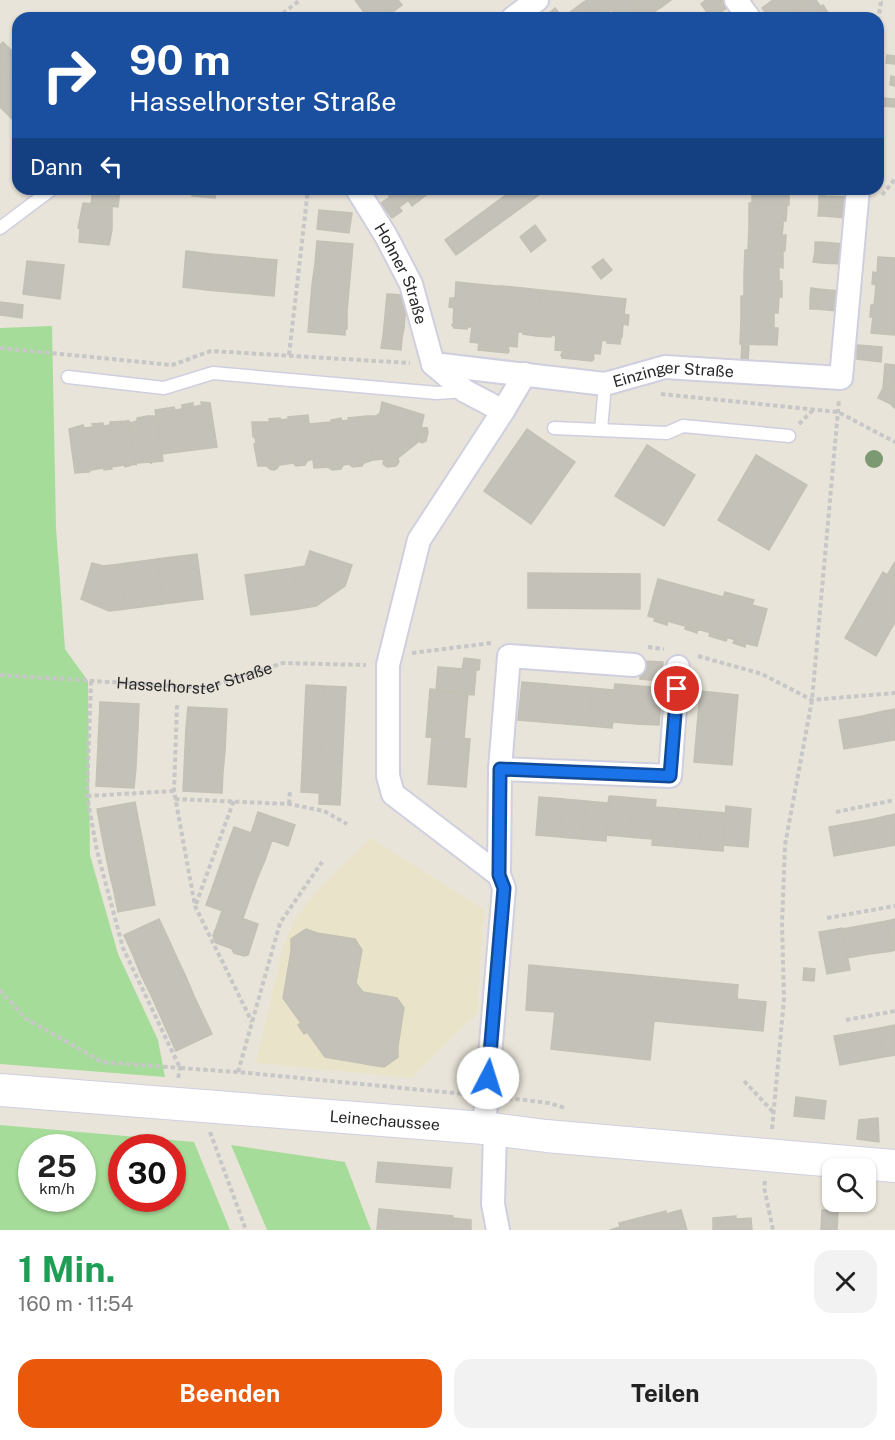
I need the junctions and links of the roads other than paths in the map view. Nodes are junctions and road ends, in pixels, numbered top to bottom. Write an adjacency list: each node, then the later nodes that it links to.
1 (537, 0): 2 (street)
2 (521, 12)
3 (44, 195): 6 (lane)
4 (361, 195): 7 (street, Hohner Straße)
5 (857, 195): 10 (street, Einzinger Straße)
6 (0, 228)
7 (434, 364): 8 (street, Einzinger Straße); 11 (street)
8 (525, 374): 10 (street, Einzinger Straße); 12 (street)
9 (68, 378): 11 (lane)
10 (605, 384): 14 (lane)
11 (465, 391): 12 (street)
12 (503, 411): 19 (street)
13 (554, 428): 14 (lane)
14 (601, 430): 15 (lane)
15 (789, 436)
16 (640, 656): 18 (street)
17 (679, 657): 18 (street)
18 (500, 769): 19 (street)
19 (499, 875): 21 (street)
20 (0, 1090): 21 (street, Leinechaussee)
21 (490, 1129): 22 (street, Leinechaussee); 23 (street)
22 (895, 1166)
23 (498, 1230)

